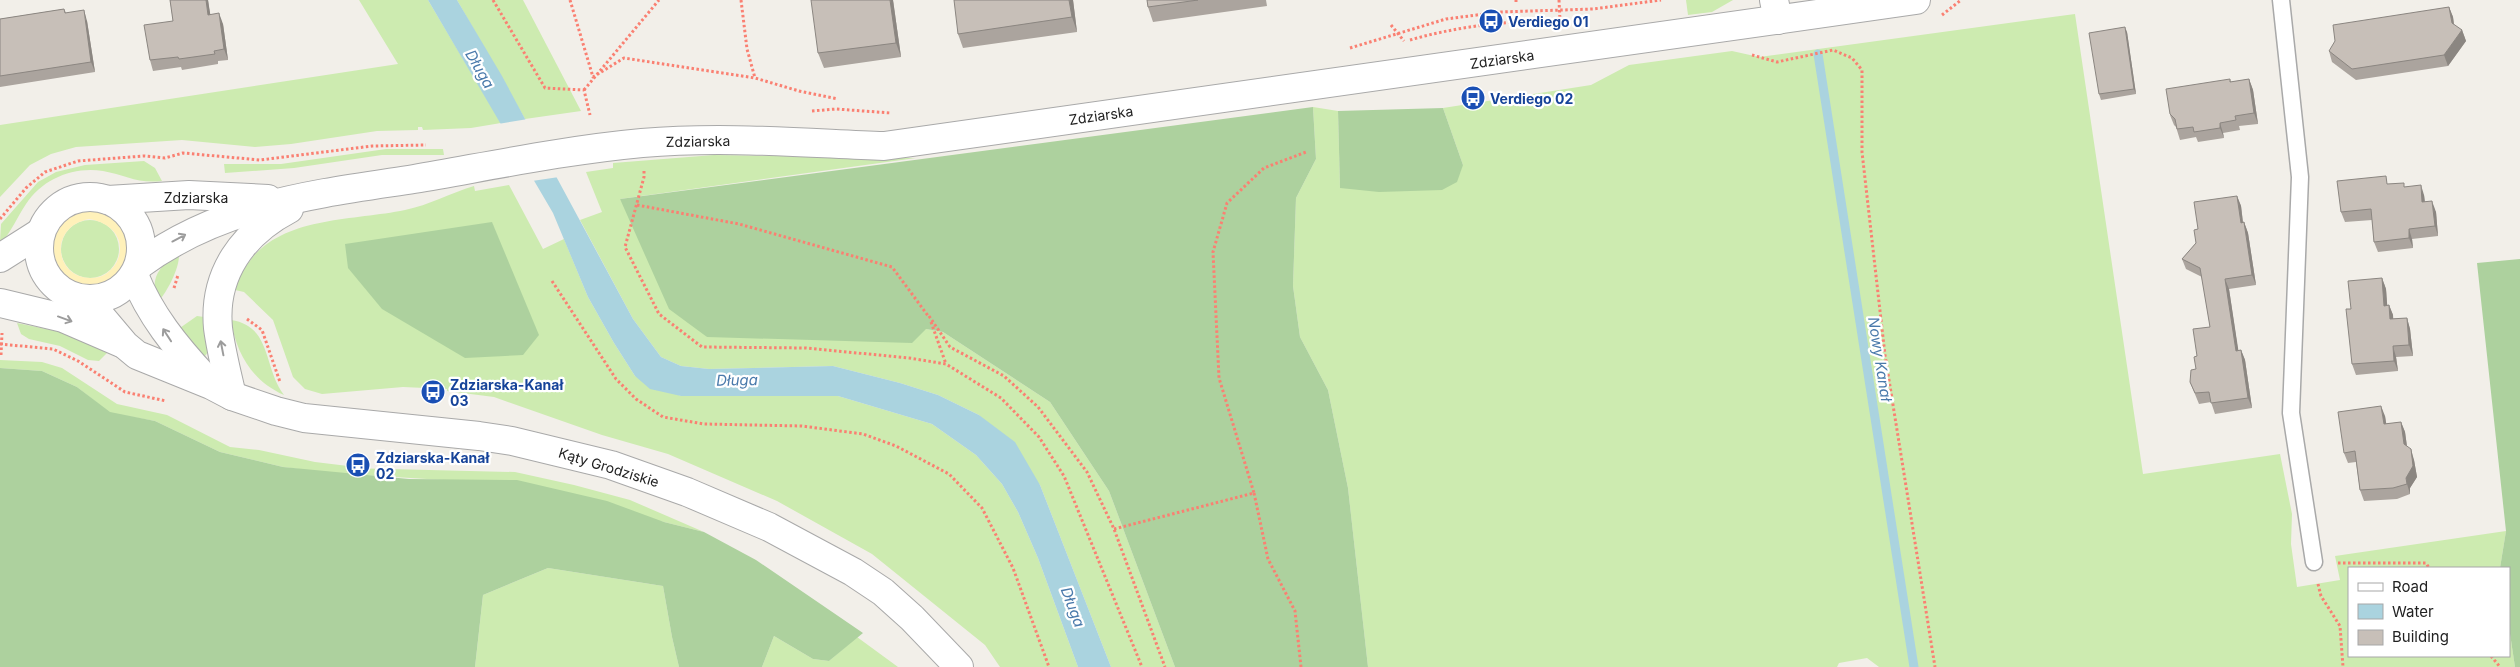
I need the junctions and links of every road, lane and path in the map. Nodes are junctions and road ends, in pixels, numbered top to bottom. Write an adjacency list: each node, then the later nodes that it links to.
1 (493, 0): 16 (path)
2 (570, 0): 14 (path)
3 (658, 0): 14 (path)
4 (741, 0): 15 (path)
5 (1559, 0): 9 (path)
6 (1661, 0): 9 (path)
7 (1916, 0): 10 (street, Zdziarska)
8 (2281, 0): 50 (lane)
9 (1560, 9): 11 (path); 12 (path)
10 (1776, 10): 21 (street, Zdziarska)
11 (1560, 21)
12 (1340, 50)
13 (1744, 52): 58 (path)
14 (593, 77): 15 (path); 16 (path)
15 (755, 78): 17 (path)
16 (584, 90): 20 (path)
17 (838, 99)
18 (808, 111): 19 (path)
19 (894, 113)
20 (590, 115)
21 (642, 143): 24 (street, Zdziarska); 27 (path)
22 (434, 145): 28 (path)
23 (1306, 152): 48 (path)
24 (319, 194): 26 (street, Zdziarska); 46 (street, one-way to 24)
25 (108, 200): 26 (street, Zdziarska); 29 (street); 31 (street)
26 (285, 200): 31 (street, Zdziarska, one-way to 26)
27 (637, 205): 38 (path); 44 (path)
28 (0, 219)
29 (41, 232): 30 (street); 34 (street)
30 (0, 258)
31 (136, 270): 36 (street); 46 (street, Kąty Grodziskie, one-way to 31)
32 (180, 271): 35 (path)
33 (552, 281): 54 (path)
34 (60, 290): 36 (street); 37 (street)
35 (172, 295)
36 (87, 300): 42 (street, Kąty Grodziskie)
37 (0, 303): 42 (street, one-way to 42)
38 (929, 316): 44 (path); 49 (path)
39 (244, 318): 47 (path)
40 (3, 330): 41 (path)
41 (1, 344): 43 (path); 45 (path)
42 (125, 345): 46 (street, Kąty Grodziskie)
43 (2, 355)
44 (946, 364): 55 (path)
45 (100, 375)
46 (221, 390): 47 (street, Kąty Grodziskie)
47 (304, 418): 53 (street, Kąty Grodziskie)
48 (1254, 493): 49 (path); 57 (path)
49 (1114, 529): 56 (path)
50 (2314, 562): 51 (path); 59 (path)
51 (2428, 567)
52 (2492, 657): 60 (path)
53 (958, 667)
54 (1050, 667)
55 (1142, 667)
56 (1165, 667)
57 (1301, 667)
58 (1935, 667)
59 (2343, 667)
60 (2500, 667)

